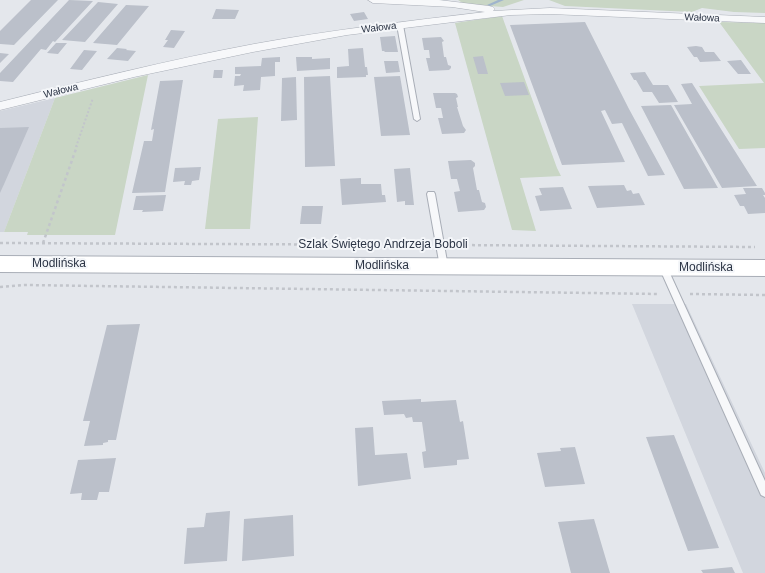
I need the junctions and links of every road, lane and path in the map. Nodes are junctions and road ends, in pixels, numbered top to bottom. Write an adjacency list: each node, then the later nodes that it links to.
1 (373, 0): 2 (street)
2 (511, 12): 3 (street, Wałowa); 4 (street, Wałowa)
3 (765, 20)
4 (400, 25): 5 (street, Wałowa); 7 (lane)
5 (99, 82): 6 (street, Wałowa); 10 (path)
6 (0, 106)
7 (417, 119)
8 (431, 194): 11 (lane)
9 (0, 243): 10 (path, Szlak Świętego Andrzeja Boboli)
10 (43, 243): 11 (path, Szlak Świętego Andrzeja Boboli)
11 (440, 245): 12 (path, Szlak Świętego Andrzeja Boboli); 14 (lane)
12 (757, 247)
13 (0, 264): 14 (main road, Modlińska)
14 (444, 267): 15 (main road, Modlińska)
15 (663, 268): 16 (main road, Modlińska); 18 (lane)
16 (765, 268)
17 (0, 287): 18 (path)
18 (675, 294): 19 (path); 20 (lane)
19 (765, 295)
20 (765, 492)

